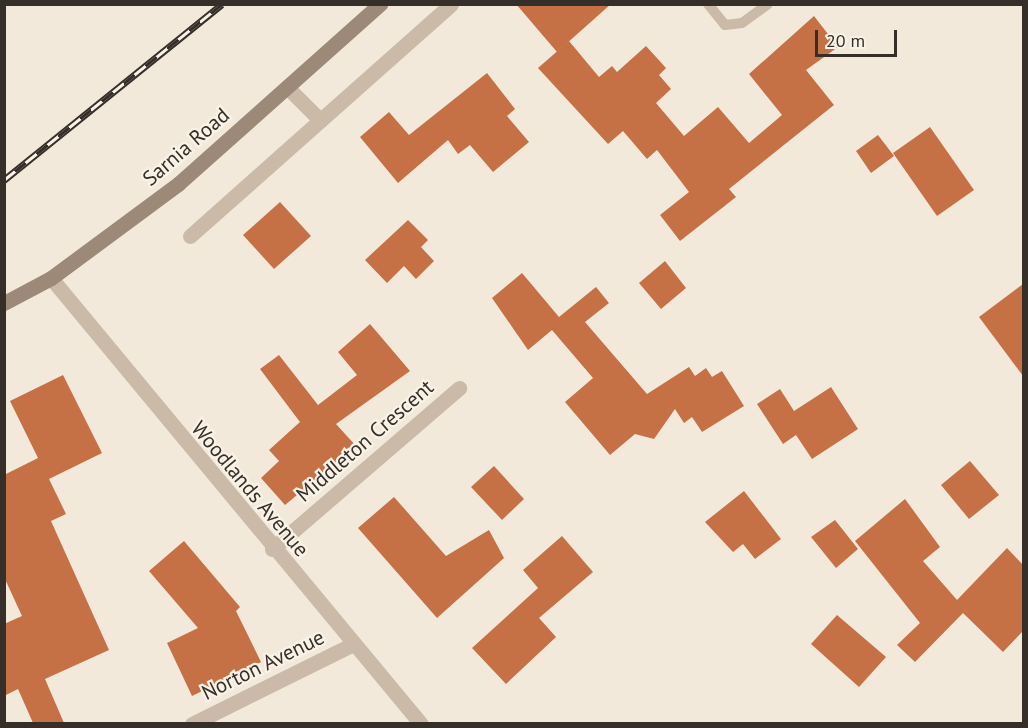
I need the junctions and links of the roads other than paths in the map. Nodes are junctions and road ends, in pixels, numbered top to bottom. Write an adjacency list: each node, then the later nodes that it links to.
1 (380, 4): 5 (main road, Sarnia Road)
2 (451, 4): 6 (street)
3 (708, 4): 4 (lane)
4 (768, 4)
5 (287, 87): 6 (street); 8 (main road, Sarnia Road)
6 (320, 120): 7 (street)
7 (190, 236)
8 (51, 278): 9 (main road, Sarnia Road); 11 (street, Woodlands Avenue)
9 (4, 303)
10 (459, 388): 11 (street, Middleton Crescent)
11 (272, 549): 12 (street, Woodlands Avenue)
12 (353, 644): 13 (street, Norton Avenue); 14 (street, Woodlands Avenue)
13 (192, 723)
14 (421, 723)

